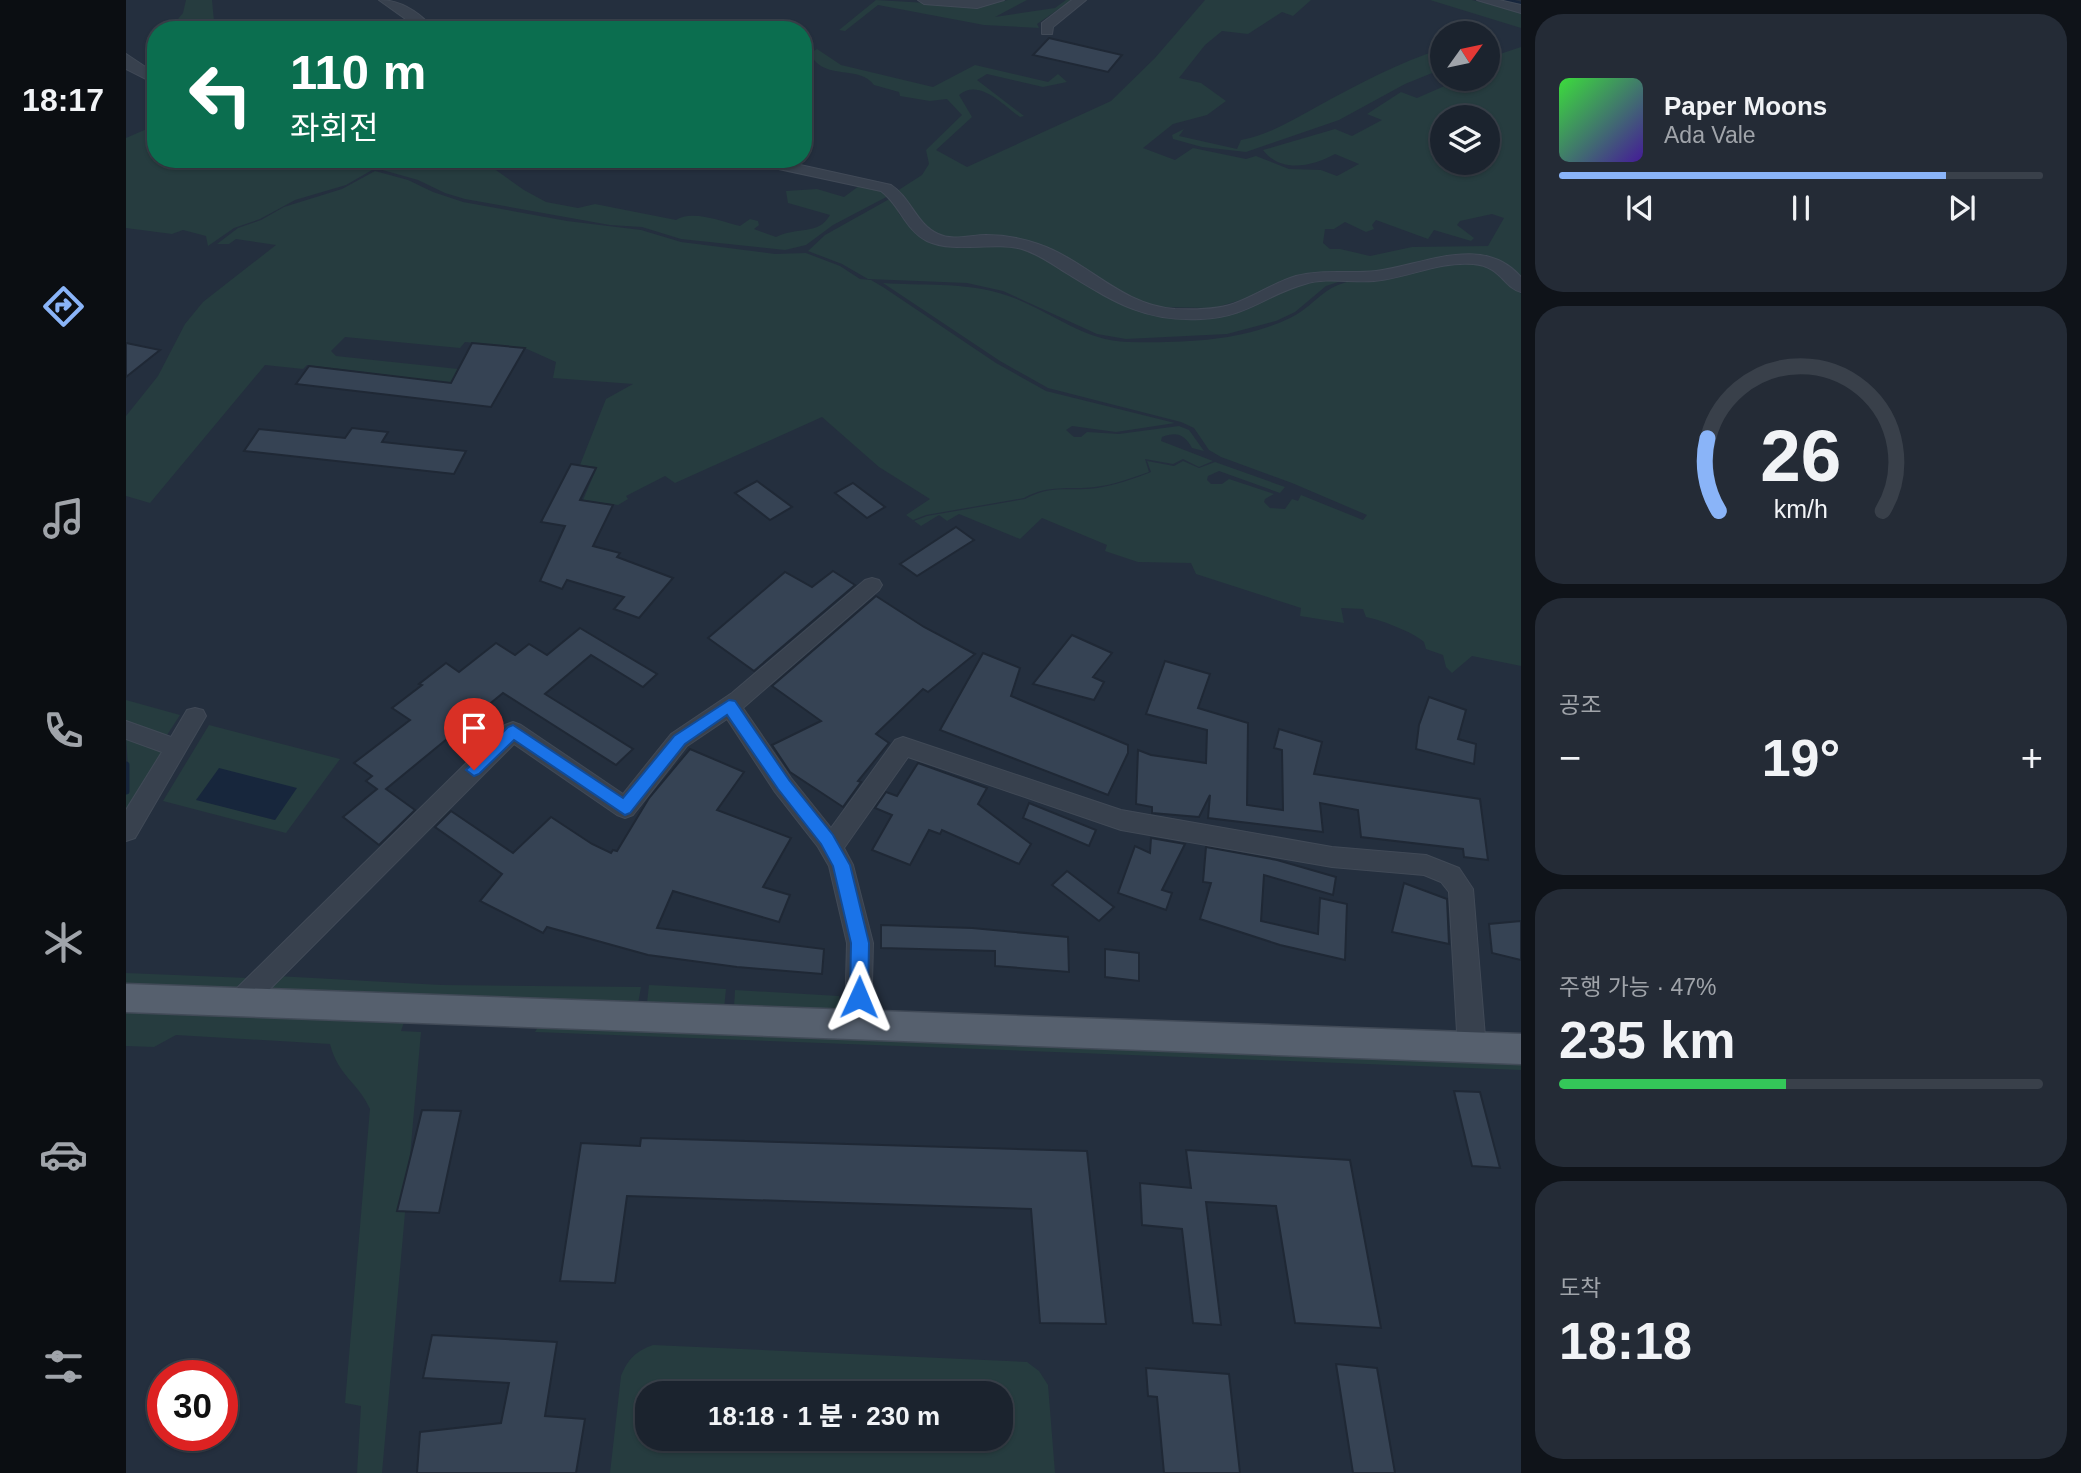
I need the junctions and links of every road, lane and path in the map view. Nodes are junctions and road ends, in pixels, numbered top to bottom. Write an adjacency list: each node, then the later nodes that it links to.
1 (385, 0): 8 (street)
2 (924, 0): 6 (street)
3 (998, 0): 6 (street)
4 (1080, 0): 9 (street)
5 (1483, 0): 7 (street)
6 (954, 1)
7 (1521, 9)
8 (419, 21)
9 (1046, 31)
10 (126, 58): 11 (street)
11 (147, 75)
12 (793, 168): 13 (street)
13 (1521, 287)
14 (872, 584): 15 (street)
15 (729, 705): 20 (street); 22 (street)
16 (195, 716): 18 (street)
17 (126, 730): 18 (street)
18 (177, 748): 19 (street)
19 (126, 831)
20 (831, 847): 23 (street); 24 (street)
21 (126, 998): 22 (main road)
22 (240, 1002): 23 (main road)
23 (858, 1023): 24 (main road)
24 (1472, 1049): 25 (main road)
25 (1521, 1049)

